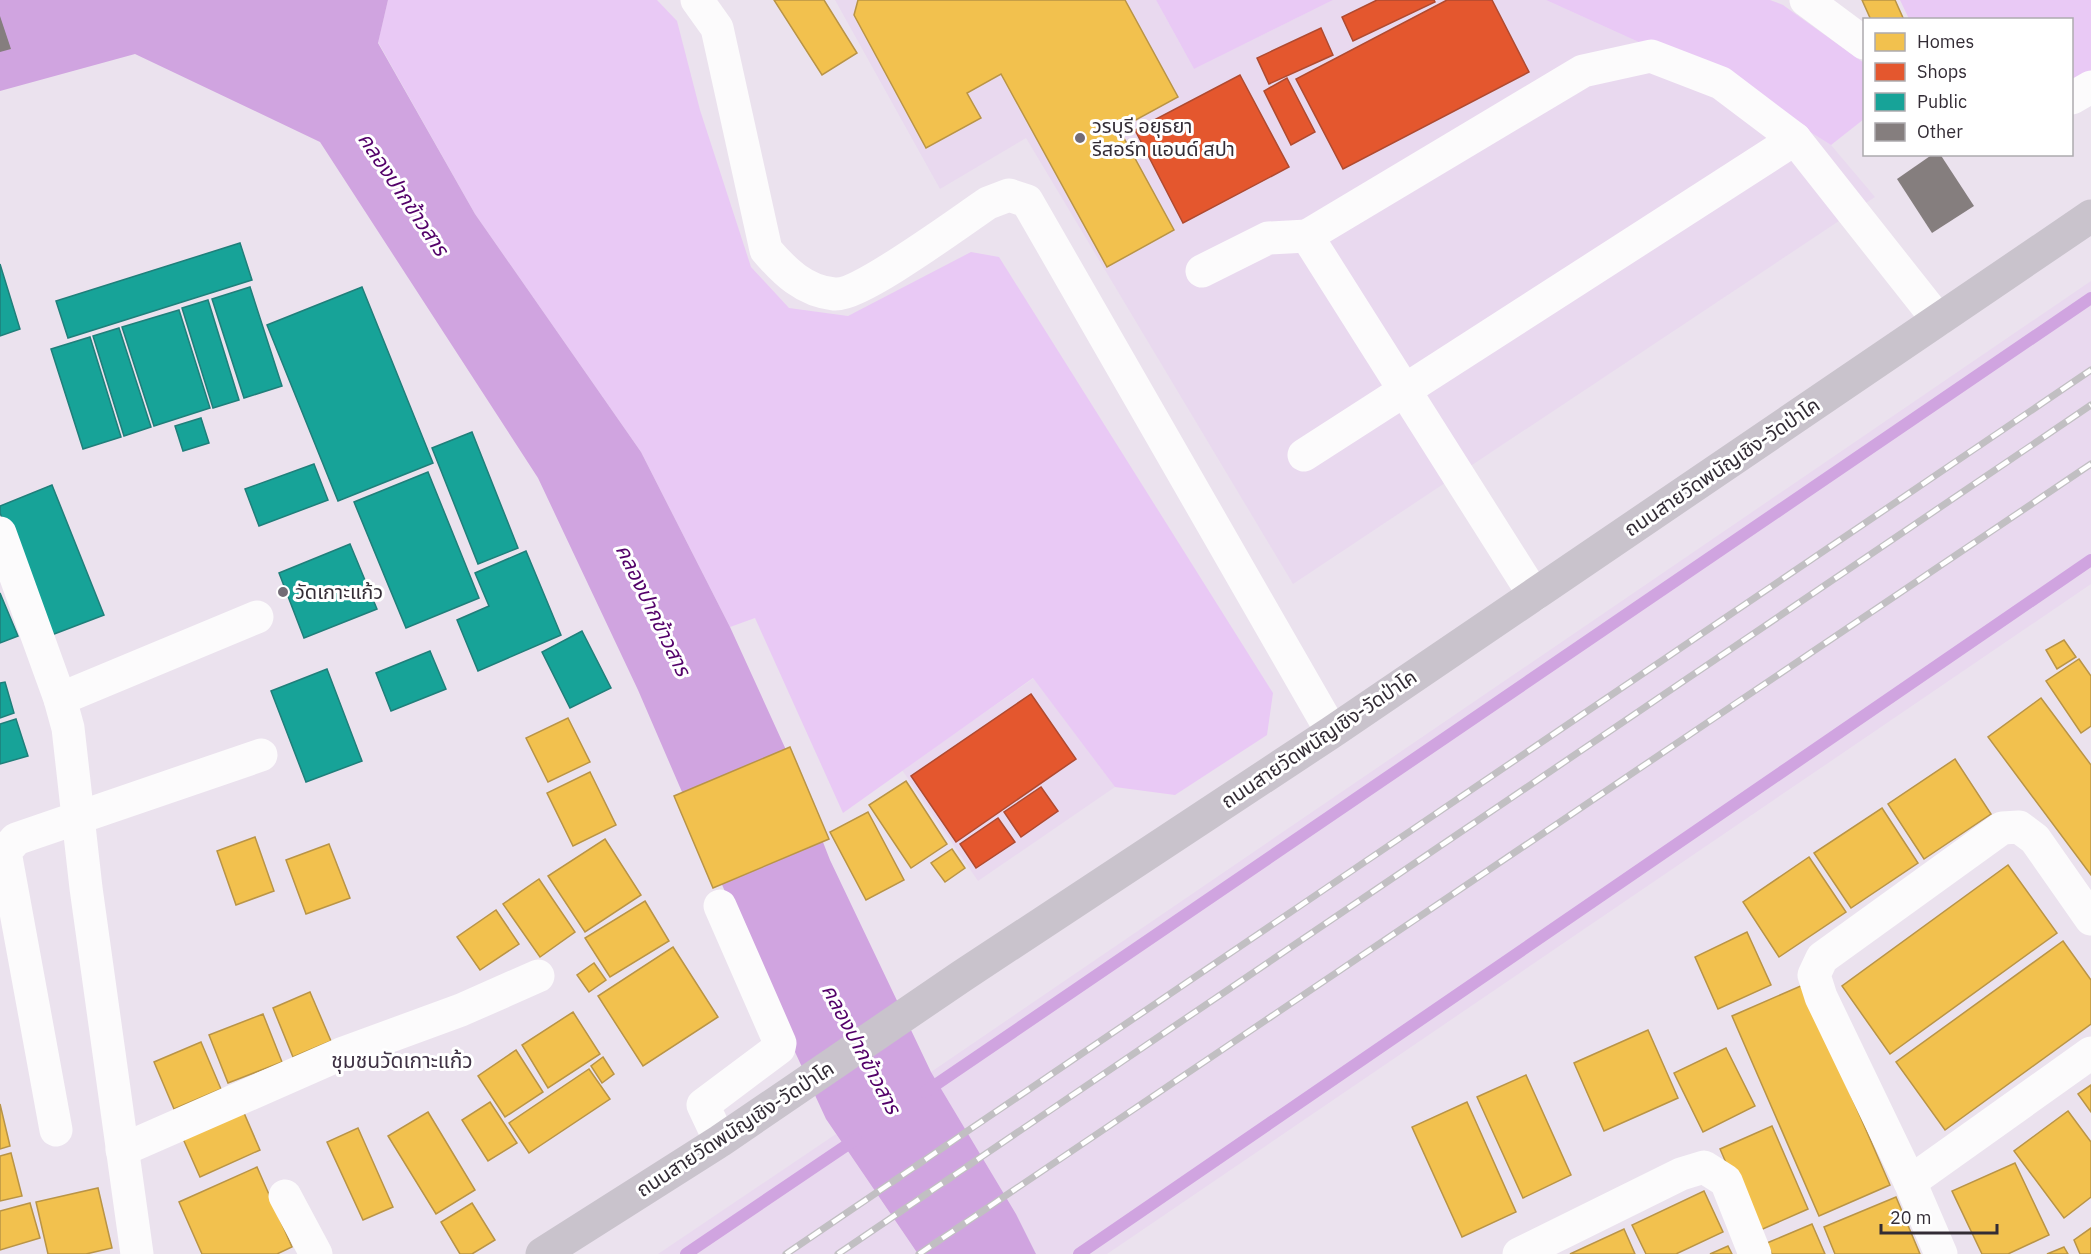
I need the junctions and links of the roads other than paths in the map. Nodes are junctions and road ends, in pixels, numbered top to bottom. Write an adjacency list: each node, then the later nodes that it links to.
1 (697, 0): 17 (street)
2 (1806, 0): 3 (street)
3 (1863, 42)
4 (2091, 87): 5 (street)
5 (2073, 97)
6 (1796, 139): 8 (street); 10 (street); 11 (street)
7 (2091, 216): 10 (main road, ถนนสายวัดพนัญเชิง-วัดป่าโค)
8 (1307, 236): 9 (street); 11 (street)
9 (1202, 271)
10 (1938, 320): 14 (main road, ถนนสายวัดพนัญเชิง-วัดป่าโค)
11 (1405, 391): 12 (street); 14 (street)
12 (1304, 455)
13 (0, 533): 16 (street)
14 (1534, 595): 17 (main road, ถนนสายวัดพนัญเชิง-วัดป่าโค)
15 (257, 617): 16 (street)
16 (60, 699): 19 (street)
17 (1332, 732): 25 (main road, ถนนสายวัดพนัญเชิง-วัดป่าโค)
18 (261, 755): 19 (street)
19 (78, 818): 24 (street); 26 (street)
20 (720, 906): 25 (street)
21 (2091, 919): 27 (street)
22 (538, 976): 26 (street)
23 (2091, 1053): 27 (street)
24 (56, 1130)
25 (720, 1141): 31 (main road, ถนนสายวัดพนัญเชิง-วัดป่าโค)
26 (122, 1150): 29 (street)
27 (1910, 1182): 34 (street)
28 (285, 1196): 30 (street)
29 (137, 1254)
30 (316, 1254)
31 (542, 1254)
32 (1519, 1254): 33 (street)
33 (1755, 1254)
34 (1941, 1254)

